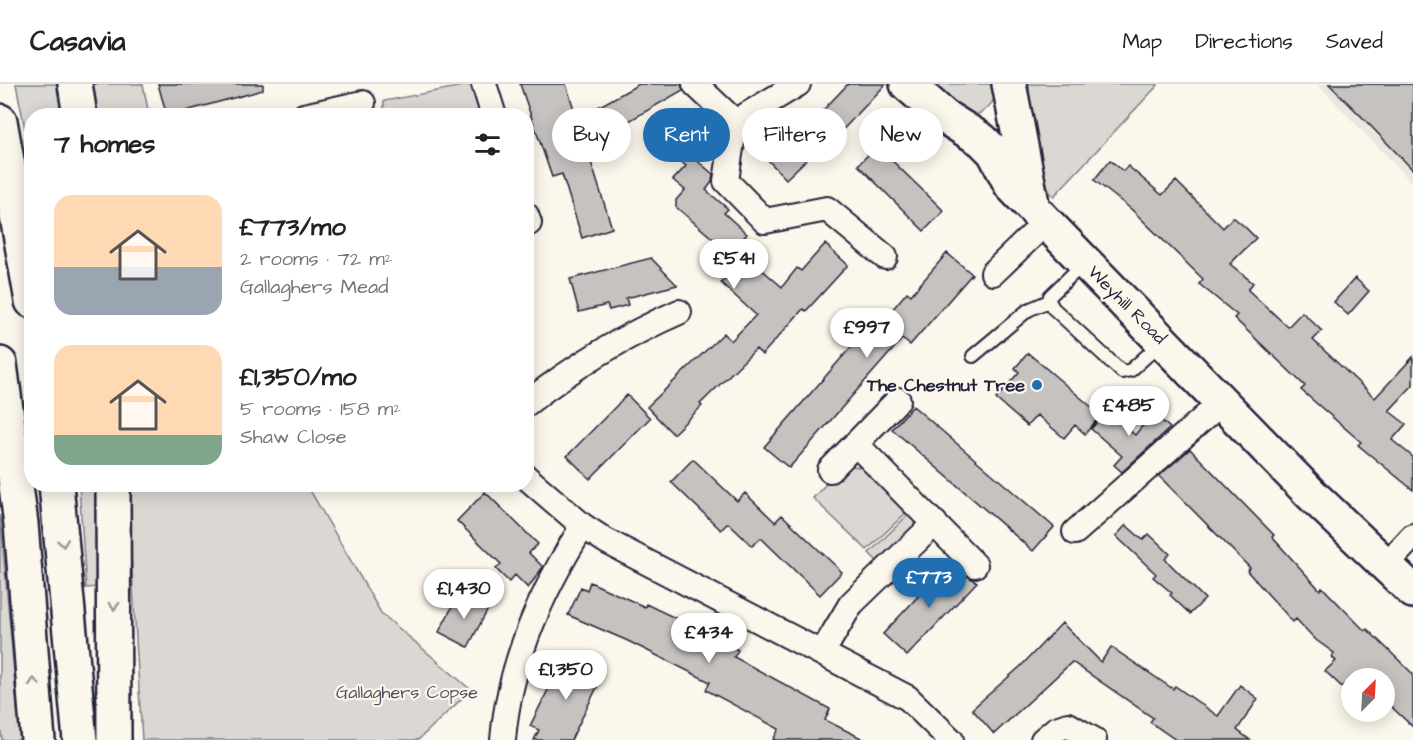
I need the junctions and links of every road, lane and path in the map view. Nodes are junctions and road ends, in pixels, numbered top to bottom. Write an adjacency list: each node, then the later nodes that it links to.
1 (75, 84): 9 (main road)
2 (484, 84): 11 (street)
3 (695, 84): 13 (street)
4 (798, 84): 13 (street)
5 (906, 84): 7 (main road, Weyhill Road)
6 (1009, 89): 14 (main road); 15 (main road)
7 (931, 94): 14 (main road, Weyhill Road)
8 (364, 101): 10 (street)
9 (79, 108)
10 (336, 108)
11 (492, 108)
12 (0, 121): 16 (main road)
13 (735, 122): 17 (street)
14 (960, 126): 15 (main road, Weyhill Road)
15 (1039, 215): 18 (main road, Weyhill Road); 19 (street)
16 (24, 256)
17 (885, 257)
18 (1085, 262): 20 (lane); 22 (main road, Weyhill Road)
19 (993, 273)
20 (1049, 301): 22 (lane); 23 (lane)
21 (679, 312): 25 (street)
22 (1163, 341): 27 (main road, Weyhill Road)
23 (973, 356)
24 (0, 364): 41 (main road, one-way to 24)
25 (534, 398)
26 (898, 400): 28 (street)
27 (1223, 401): 35 (street); 38 (main road, Weyhill Road)
28 (856, 444): 29 (street); 33 (street)
29 (830, 470)
30 (534, 484): 34 (street)
31 (57, 492): 42 (main road, one-way to 42)
32 (112, 492): 43 (main road, one-way to 43)
33 (935, 523): 37 (street); 40 (street)
34 (583, 526): 40 (street); 44 (street)
35 (1075, 532)
36 (1413, 536): 38 (street)
37 (975, 565)
38 (1385, 566): 39 (main road, Weyhill Road)
39 (1413, 591)
40 (822, 653): 45 (street)
41 (38, 740)
42 (80, 740)
43 (114, 740)
44 (503, 740)
45 (951, 740)
46 (1043, 740): 47 (street)
47 (1094, 740)

